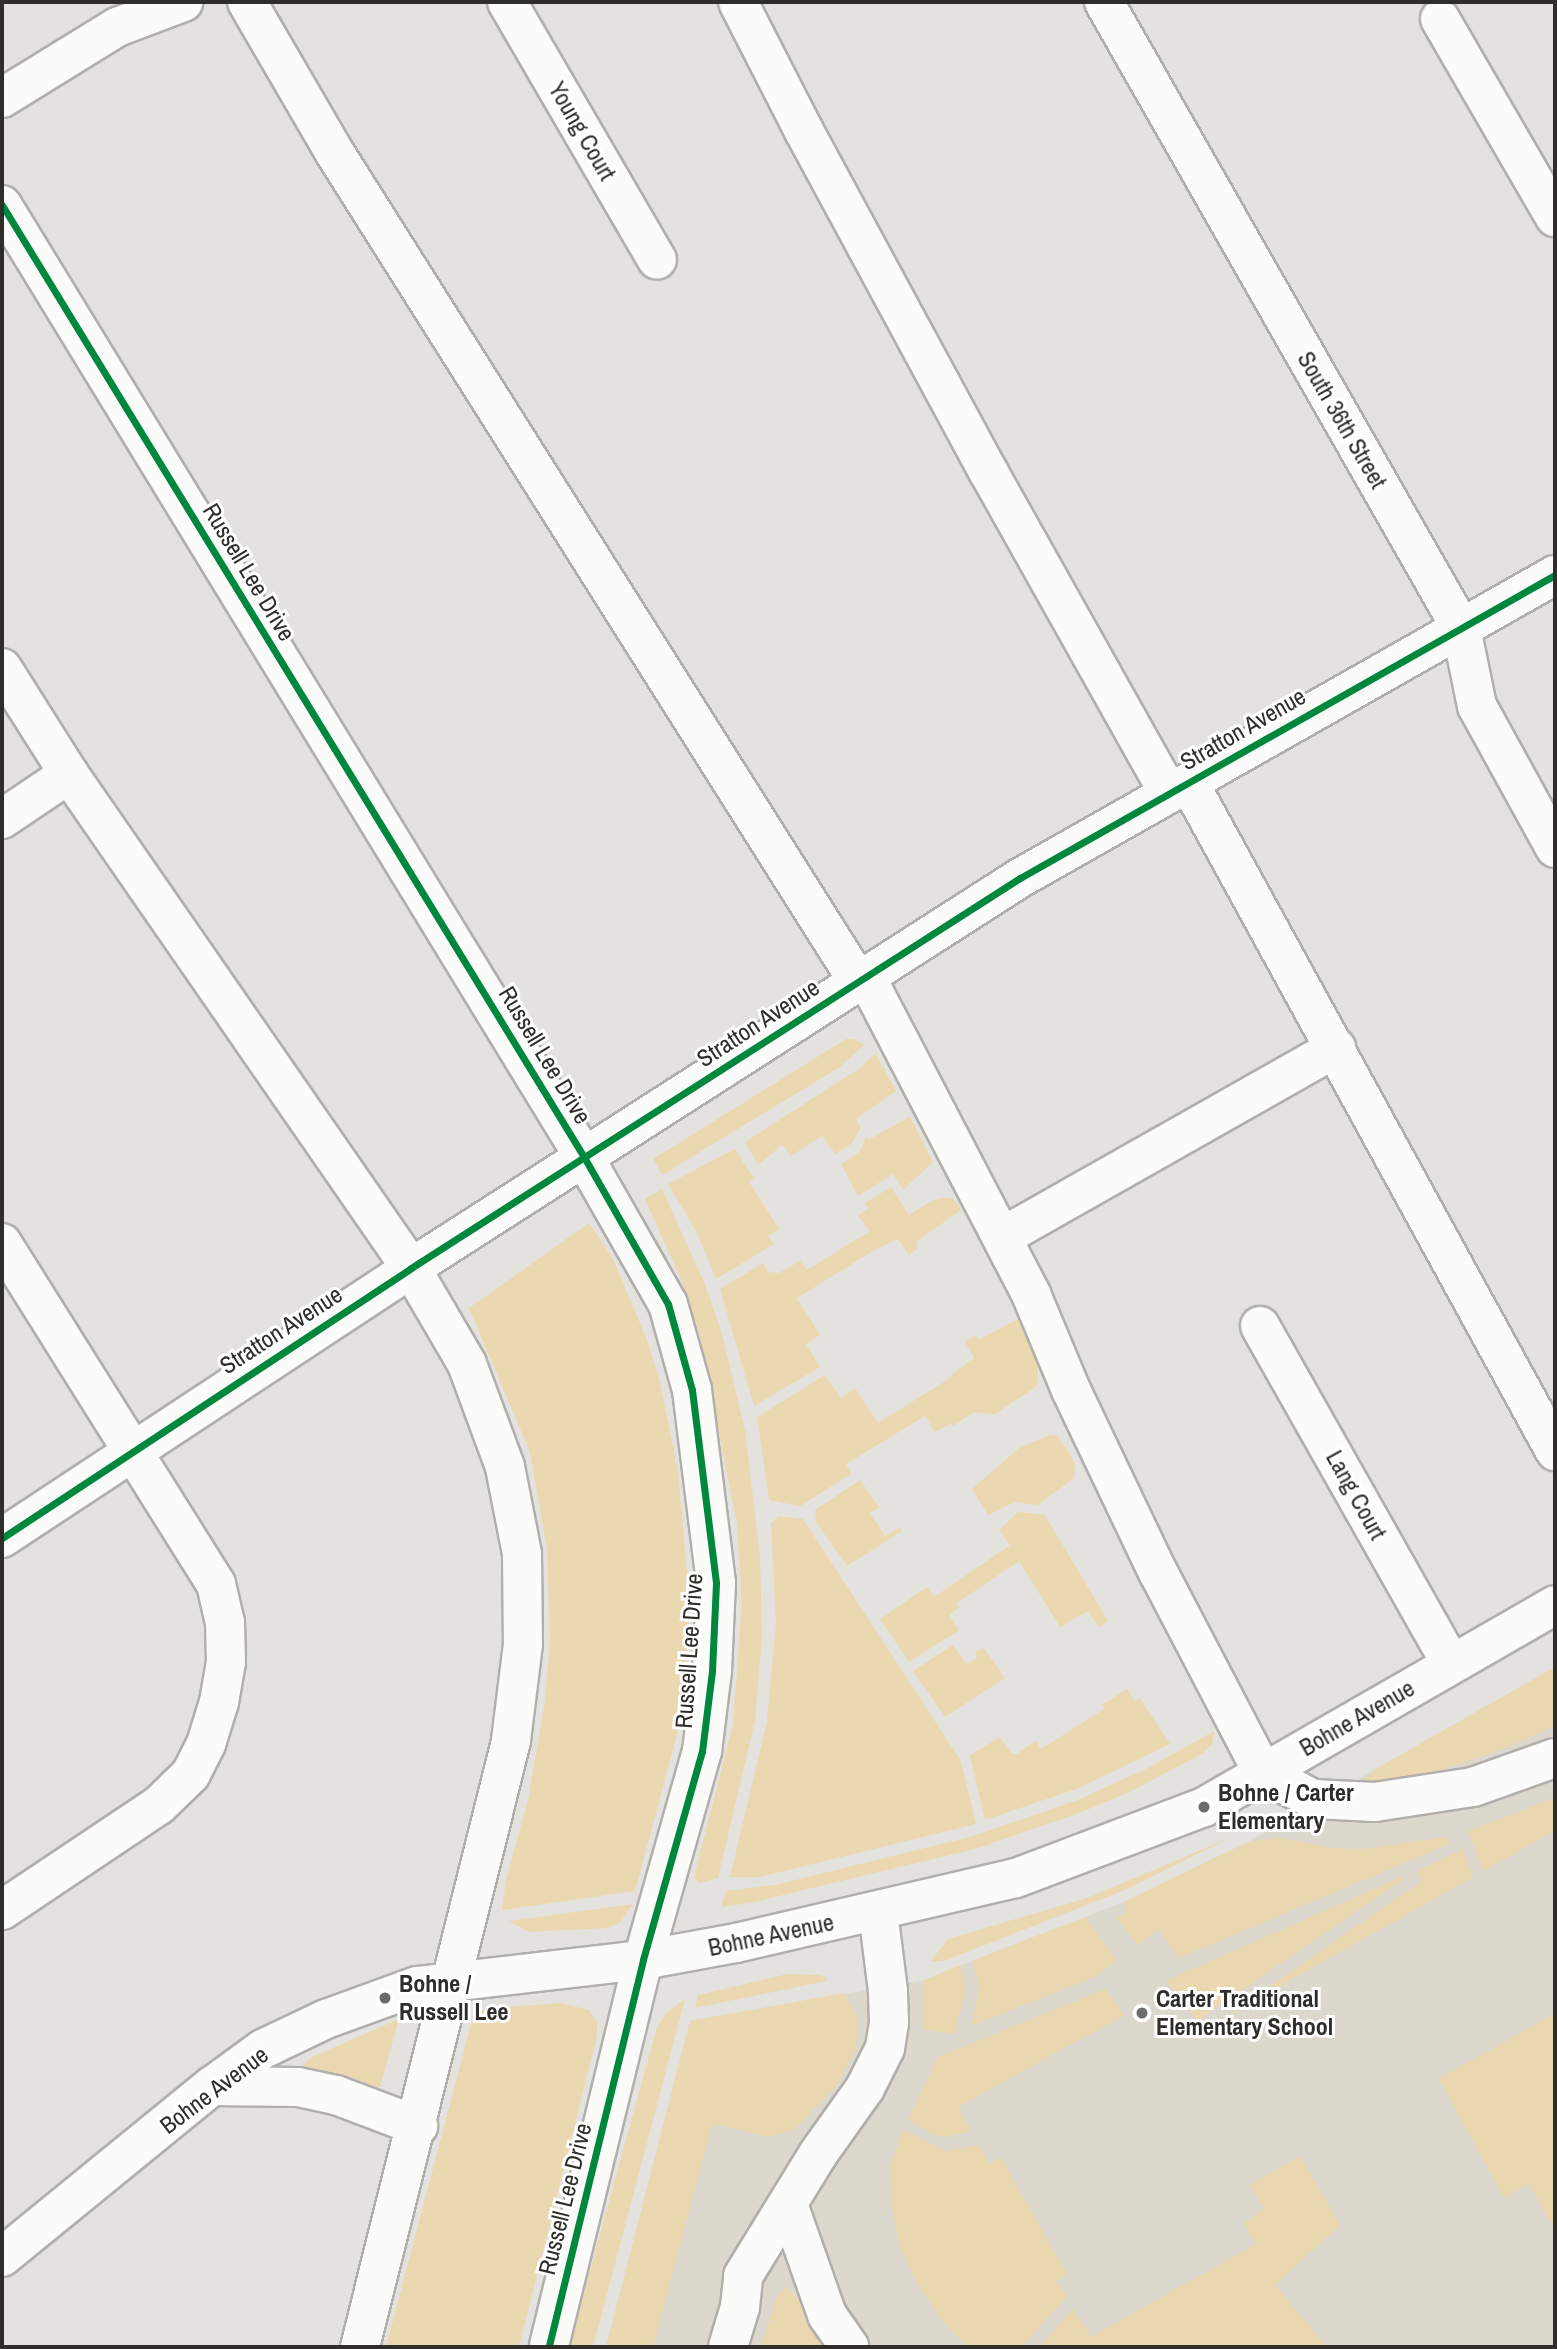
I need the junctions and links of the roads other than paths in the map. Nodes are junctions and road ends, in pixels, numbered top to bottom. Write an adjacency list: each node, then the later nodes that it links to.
1 (183, 2): 7 (street)
2 (247, 2): 18 (street)
3 (507, 2): 10 (street, Young Court)
4 (738, 2): 15 (street)
5 (1104, 2): 12 (street, South 36th Street)
6 (1440, 19): 9 (street)
7 (2, 98)
8 (2, 205): 20 (street, Russell Lee Drive)
9 (1555, 218)
10 (657, 260)
11 (1555, 575): 12 (street, Stratton Avenue)
12 (1461, 628): 15 (street, Stratton Avenue); 17 (street, South 36th Street)
13 (2, 668): 14 (street)
14 (69, 774): 16 (street); 23 (street)
15 (1179, 788): 18 (street, Stratton Avenue); 19 (street)
16 (2, 819)
17 (1555, 848)
18 (862, 979): 20 (street, Stratton Avenue); 21 (street)
19 (1336, 1048): 21 (street); 26 (street)
20 (584, 1157): 23 (street, Stratton Avenue); 34 (street, Russell Lee Drive)
21 (1002, 1237): 31 (street)
22 (2, 1242): 25 (street)
23 (411, 1268): 25 (street, Stratton Avenue); 35 (street)
24 (1260, 1326): 29 (street, Lang Court)
25 (133, 1451): 27 (street, Stratton Avenue); 32 (street)
26 (1555, 1451)
27 (2, 1538)
28 (1555, 1605): 29 (street, Bohne Avenue)
29 (1451, 1664): 31 (street, Bohne Avenue)
30 (1555, 1758): 31 (street)
31 (1263, 1773): 33 (street, Bohne Avenue)
32 (2, 1910)
33 (878, 1912): 34 (street, Bohne Avenue); 38 (street)
34 (643, 1960): 35 (street, Bohne Avenue); 41 (street, Russell Lee Drive)
35 (452, 1980): 36 (street, Bohne Avenue); 37 (street)
36 (212, 2086): 37 (street); 39 (street, Bohne Avenue)
37 (418, 2126): 40 (street)
38 (788, 2204): 42 (street); 43 (street)
39 (2, 2257)
40 (360, 2347)
41 (549, 2347)
42 (728, 2347)
43 (849, 2347)

